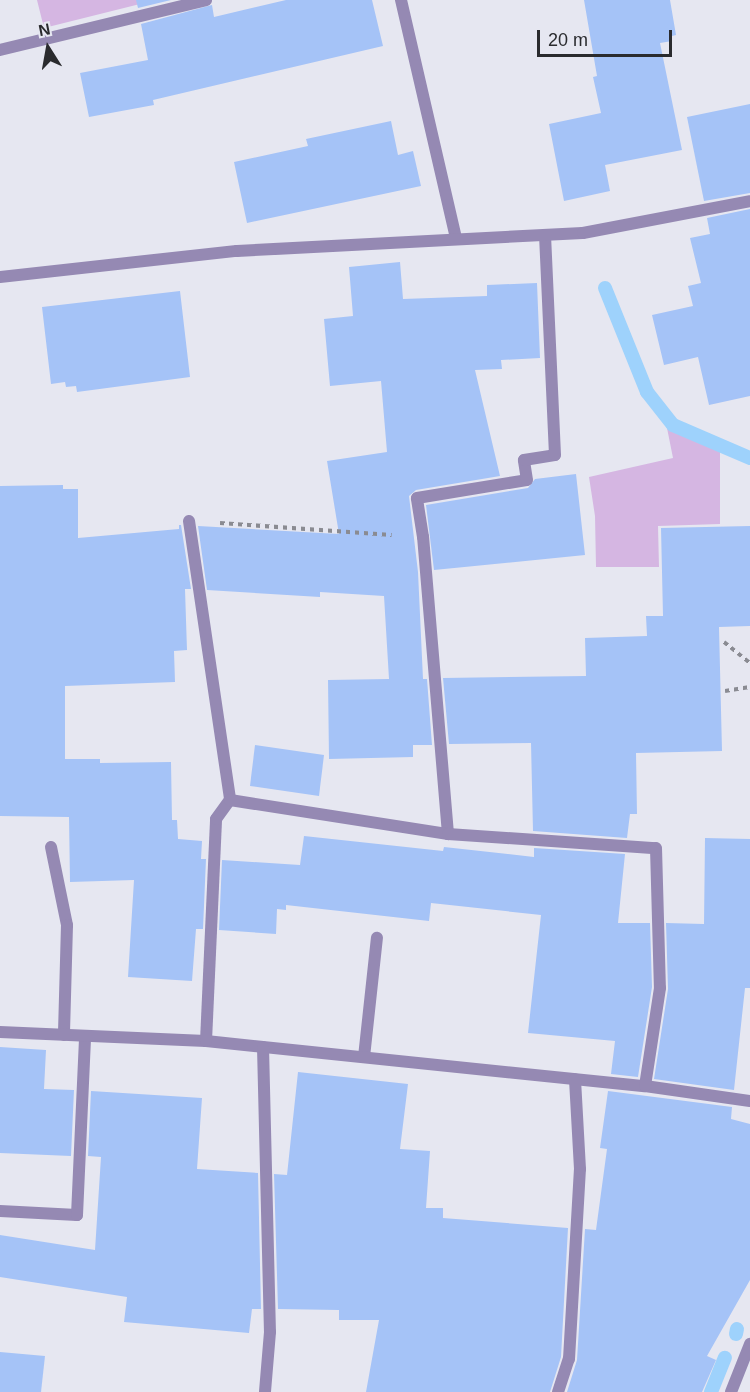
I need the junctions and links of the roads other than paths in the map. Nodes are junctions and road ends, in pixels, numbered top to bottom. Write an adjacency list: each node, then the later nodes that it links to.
1 (206, 0): 3 (street)
2 (401, 0): 6 (street)
3 (0, 50)
4 (750, 201): 5 (street)
5 (545, 235): 6 (street); 10 (street)
6 (456, 239): 7 (street)
7 (0, 278)
8 (189, 521): 9 (street)
9 (230, 800): 10 (street); 16 (street)
10 (448, 834): 20 (street)
11 (51, 847): 14 (street)
12 (377, 938): 18 (street)
13 (0, 1032): 14 (street)
14 (64, 1035): 15 (street)
15 (85, 1036): 16 (street); 22 (street)
16 (206, 1041): 17 (street)
17 (263, 1047): 18 (street); 25 (street)
18 (364, 1057): 19 (street)
19 (575, 1079): 20 (street); 26 (street)
20 (645, 1086): 21 (street)
21 (750, 1101)
22 (0, 1211)
23 (750, 1344): 24 (street)
24 (733, 1391)
25 (265, 1392)
26 (558, 1392)

